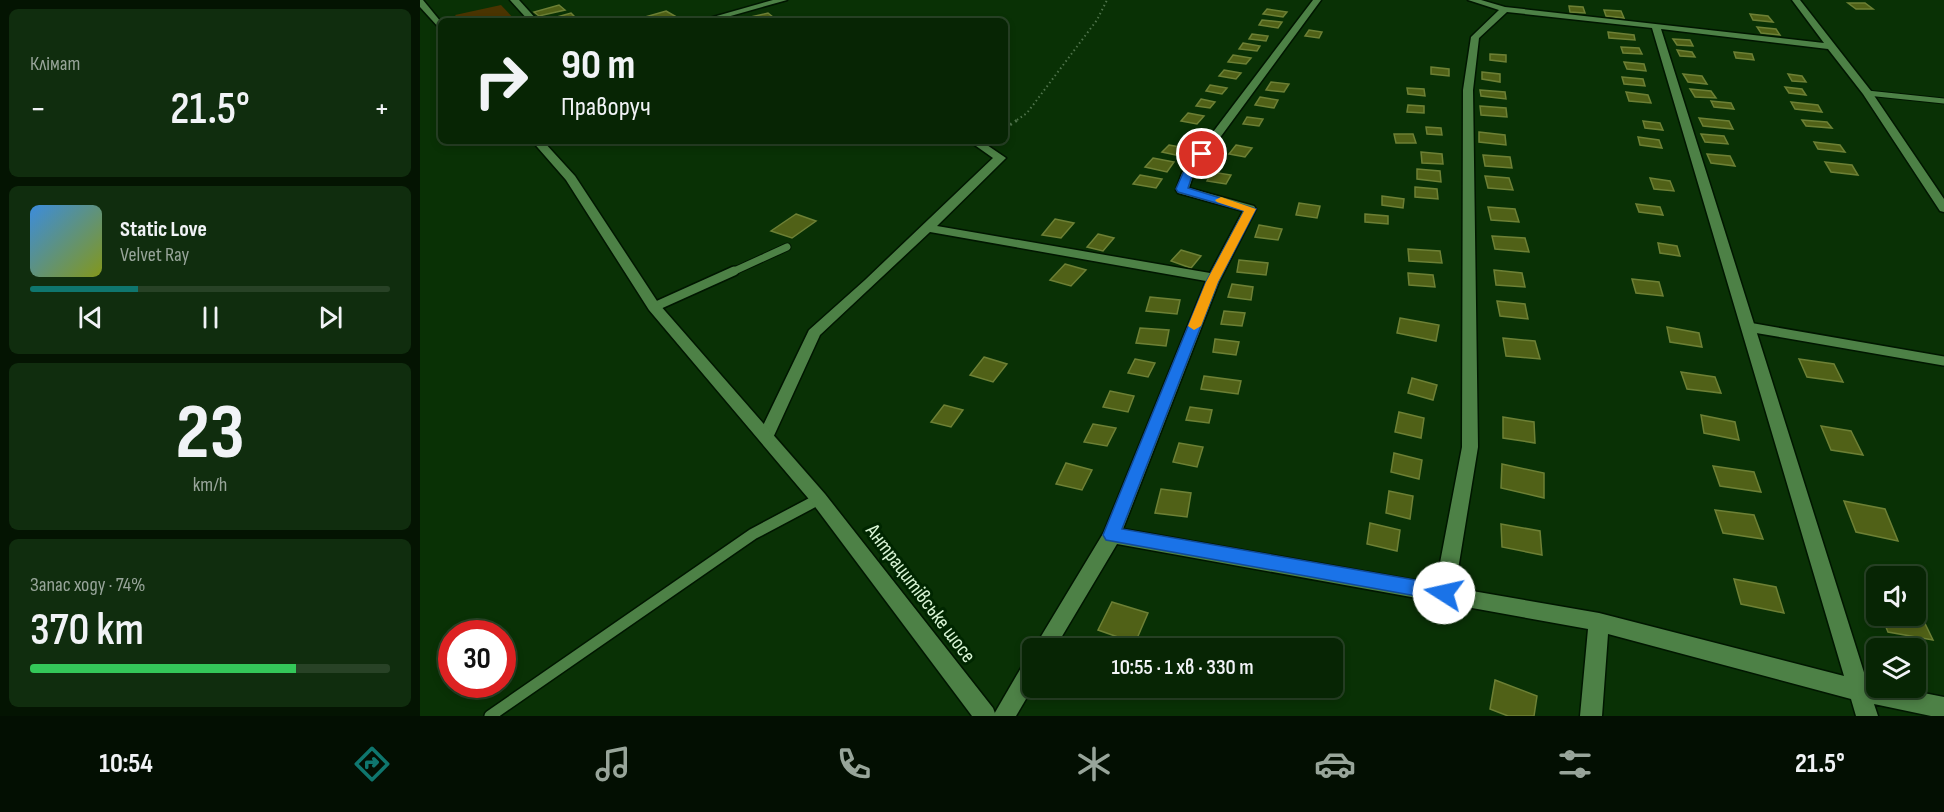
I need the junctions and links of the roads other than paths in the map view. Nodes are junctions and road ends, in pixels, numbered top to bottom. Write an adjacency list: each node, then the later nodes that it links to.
1 (514, 0): 8 (street)
2 (783, 0): 9 (street)
3 (1317, 0): 20 (street)
4 (1472, 0): 7 (street)
5 (1796, 0): 12 (street)
6 (420, 2): 10 (street)
7 (1505, 9): 11 (street); 27 (street)
8 (531, 18)
9 (714, 18)
10 (438, 23)
11 (1656, 27): 12 (street); 22 (street)
12 (1830, 46): 13 (street)
13 (1867, 93): 14 (lane); 17 (street)
14 (1944, 101)
15 (543, 144): 21 (street, Антрацитівське шосе)
16 (979, 144): 18 (street)
17 (1944, 208)
18 (928, 228): 20 (street); 24 (street)
19 (787, 247): 21 (lane)
20 (1214, 278): 26 (street)
21 (654, 307): 24 (street, Антрацитівське шосе)
22 (1748, 327): 23 (lane); 31 (street)
23 (1944, 361)
24 (766, 436): 25 (street, Антрацитівське шосе)
25 (819, 499): 33 (lane); 34 (street, Антрацитівське шосе)
26 (1112, 535): 27 (street); 29 (street)
27 (1444, 593): 28 (street)
28 (1599, 622): 31 (street); 36 (street)
29 (1050, 638)
30 (1022, 685): 35 (street)
31 (1860, 690): 32 (street); 37 (street)
32 (1944, 708)
33 (490, 716)
34 (985, 716)
35 (1004, 716)
36 (1592, 716)
37 (1867, 716)

